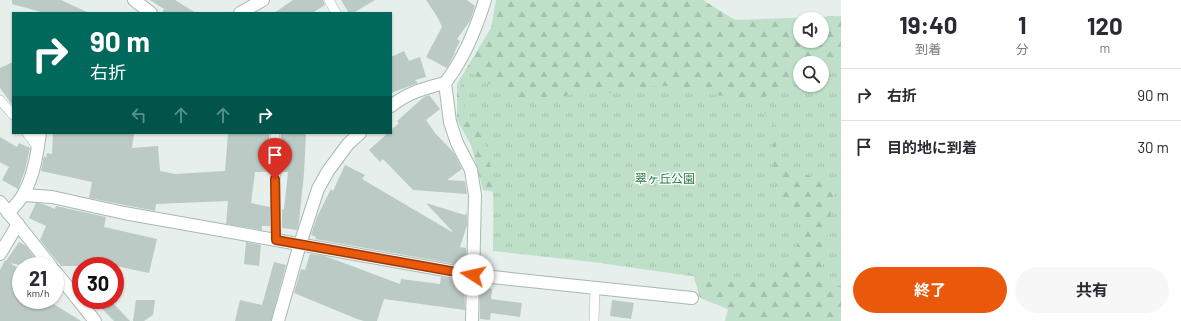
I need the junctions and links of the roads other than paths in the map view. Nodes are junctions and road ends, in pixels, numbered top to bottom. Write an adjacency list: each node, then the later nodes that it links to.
1 (134, 0): 5 (street)
2 (329, 0): 7 (lane)
3 (485, 0): 8 (street)
4 (255, 2): 6 (street)
5 (150, 12)
6 (241, 12)
7 (335, 12)
8 (445, 83): 10 (street); 25 (street)
9 (0, 100): 11 (lane)
10 (392, 105)
11 (12, 114)
12 (28, 134): 16 (lane)
13 (40, 134): 16 (street)
14 (275, 134): 21 (lane)
15 (359, 134): 22 (street)
16 (38, 148): 17 (street)
17 (24, 195): 19 (street); 21 (street)
18 (0, 202): 19 (street)
19 (8, 213): 20 (street)
20 (18, 224): 23 (street); 24 (street)
21 (276, 240): 22 (street)
22 (300, 244): 25 (street); 30 (street)
23 (0, 254)
24 (44, 257)
25 (473, 275): 27 (street); 31 (street)
26 (64, 283): 29 (street)
27 (595, 288): 28 (street); 32 (lane)
28 (692, 298)
29 (94, 321)
30 (278, 321)
31 (472, 321)
32 (594, 321)

